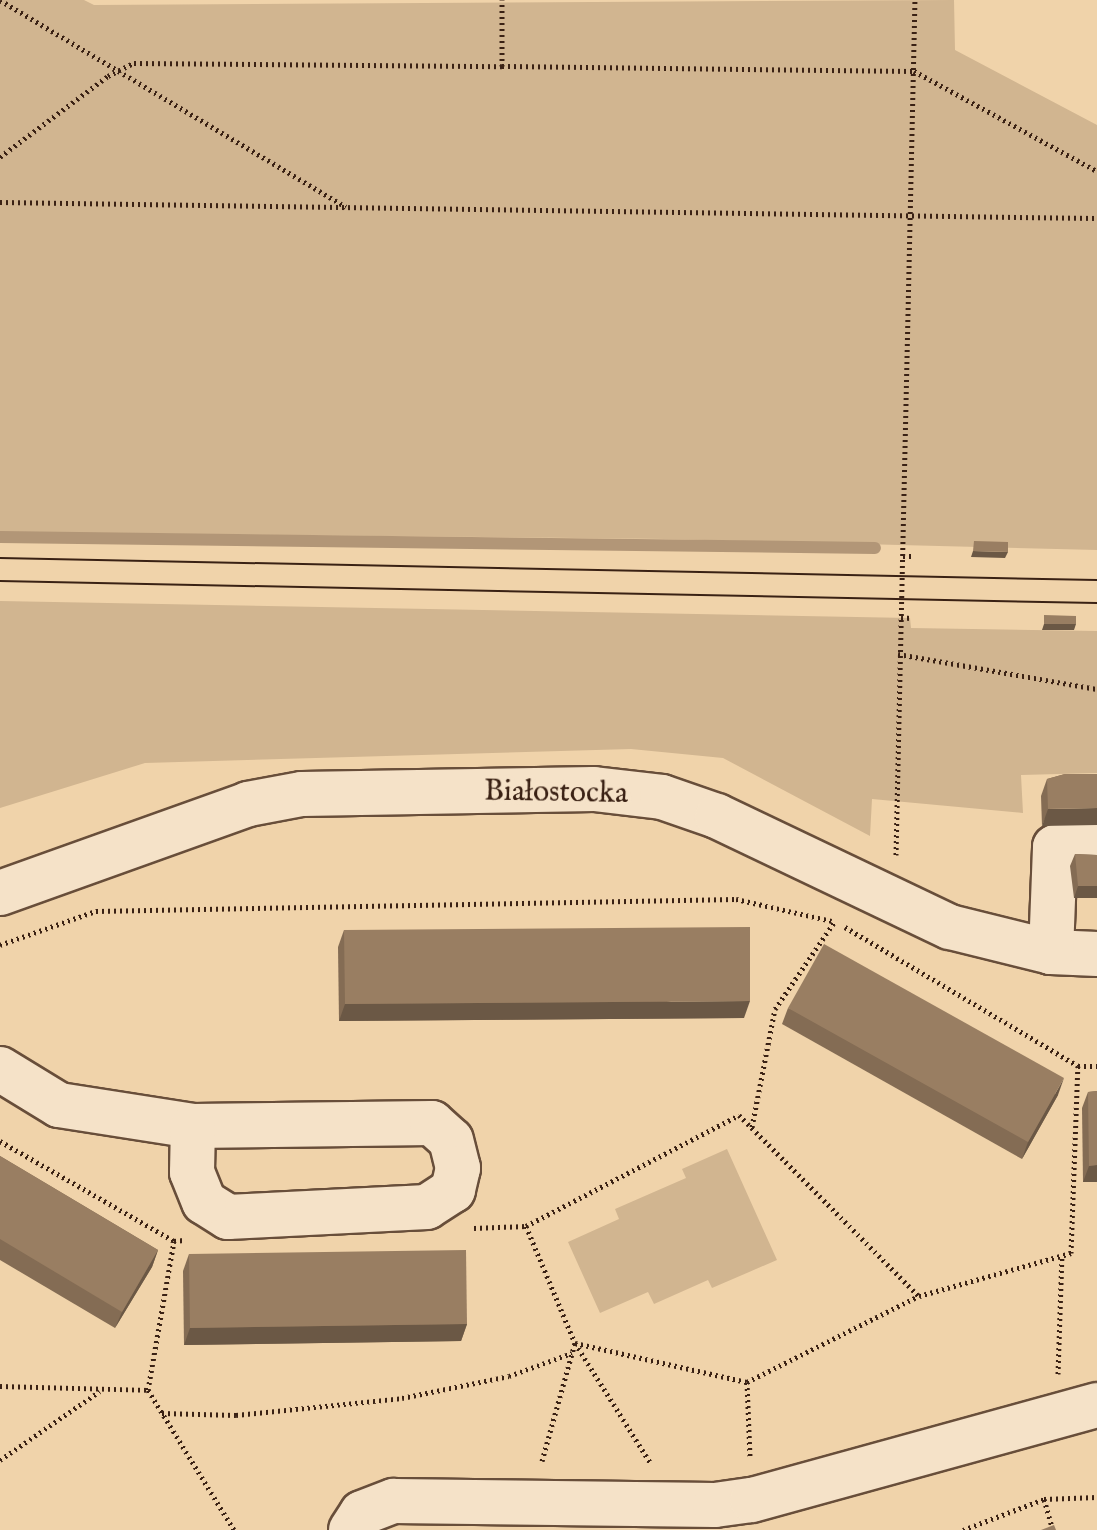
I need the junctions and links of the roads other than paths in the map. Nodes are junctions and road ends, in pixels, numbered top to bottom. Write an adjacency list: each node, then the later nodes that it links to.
1 (1097, 846): 3 (street)
2 (0, 893): 3 (street, Białostocka)
3 (1051, 952): 4 (street, Białostocka)
4 (1097, 954)
5 (0, 1069): 6 (street)
6 (193, 1126): 6 (street)
7 (1077, 1409): 8 (street)
8 (715, 1510): 9 (street)
9 (351, 1530)

